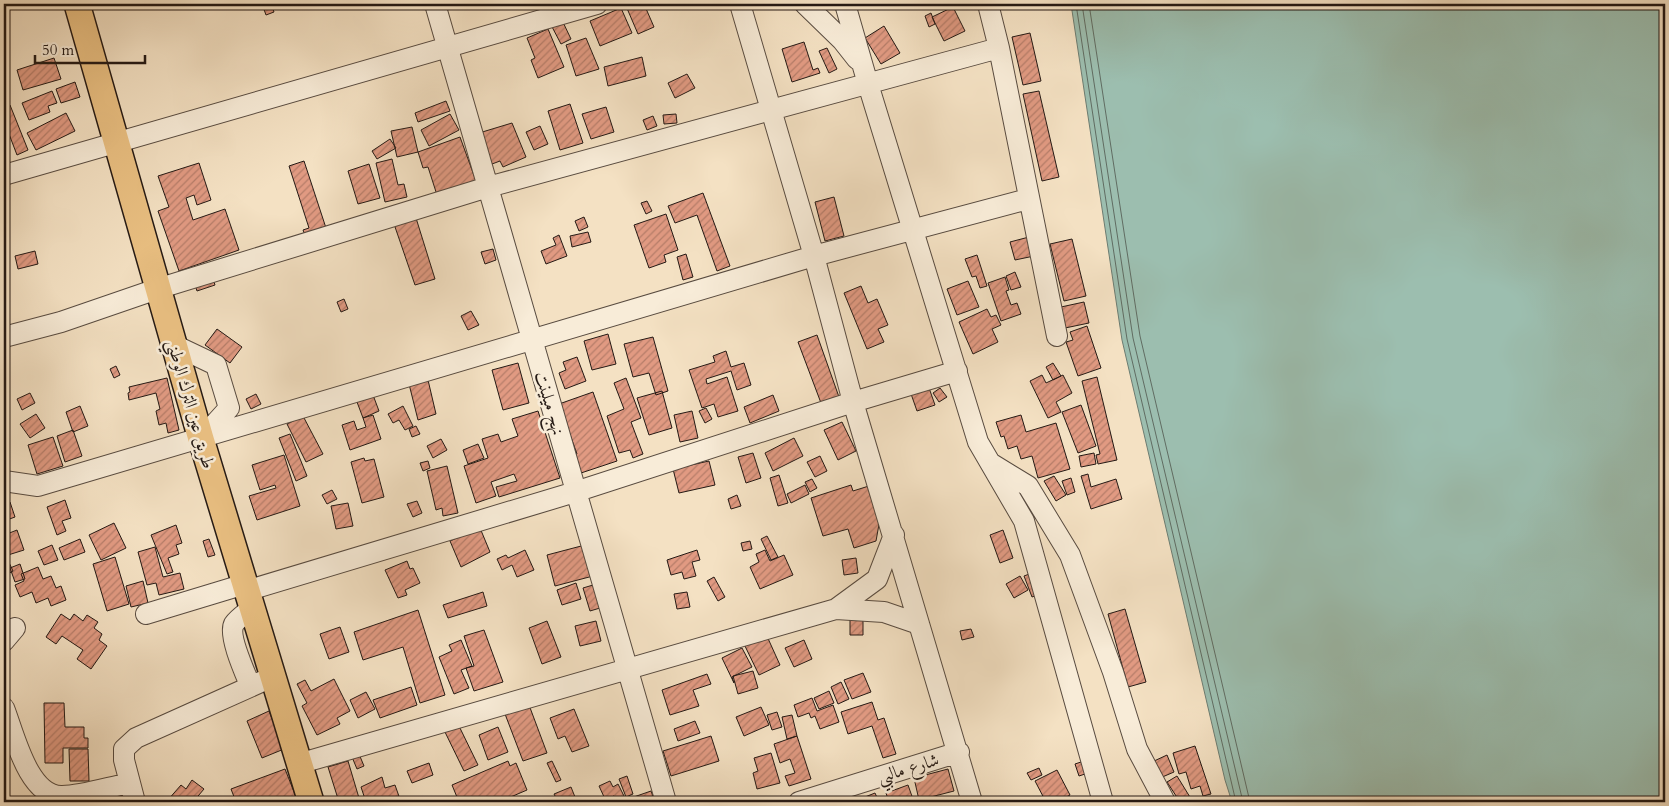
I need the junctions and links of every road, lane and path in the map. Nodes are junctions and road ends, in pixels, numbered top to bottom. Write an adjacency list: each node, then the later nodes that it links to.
1 (77, 4): 12 (main road, طريق عين الترك الوطني)
2 (435, 4): 8 (street, نهج ميلينت)
3 (597, 4): 8 (street)
4 (740, 4): 11 (street)
5 (805, 4): 10 (street)
6 (845, 4): 10 (street)
7 (988, 4): 9 (street)
8 (448, 48): 12 (street); 14 (street, نهج ميلينت)
9 (999, 48): 10 (street); 15 (street)
10 (865, 75): 11 (street); 16 (street)
11 (772, 108): 14 (street); 17 (street)
12 (117, 142): 13 (street); 18 (main road, طريق عين الترك الوطني)
13 (4, 175)
14 (488, 187): 18 (street); 21 (street, نهج ميلينت)
15 (1028, 199): 16 (street); 19 (street)
16 (913, 231): 17 (street); 23 (street)
17 (814, 256): 21 (street); 24 (street)
18 (158, 289): 20 (street); 22 (main road, طريق عين الترك الوطني)
19 (1057, 336)
20 (4, 337)
21 (532, 340): 25 (street); 28 (street, نهج ميلينت)
22 (174, 345): 25 (main road, طريق عين الترك الوطني); 25 (street)
23 (957, 371): 24 (street); 26 (street)
24 (853, 402): 28 (street); 29 (street)
25 (201, 439): 27 (street); 30 (main road, طريق عين الترك الوطني)
26 (990, 463): 45 (street); 46 (street)
27 (4, 480)
28 (575, 492): 30 (street); 34 (street, نهج ميلينت)
29 (894, 535): 31 (street); 33 (street)
30 (248, 594): 32 (street); 35 (main road, طريق عين الترك الوطني)
31 (836, 609): 33 (street); 34 (street)
32 (146, 614)
33 (919, 624): 37 (street)
34 (627, 670): 38 (street); 42 (street, نهج ميلينت)
35 (261, 681): 38 (main road, طريق عين الترك الوطني); 39 (street)
36 (4, 708): 39 (street)
37 (959, 752): 43 (street, شارع مالبي); 44 (street)
38 (298, 764): 41 (main road, طريق عين الترك الوطني)
39 (130, 783): 40 (street)
40 (135, 802)
41 (310, 802)
42 (666, 802)
43 (799, 802)
44 (972, 802)
45 (1103, 802)
46 (1164, 802)

